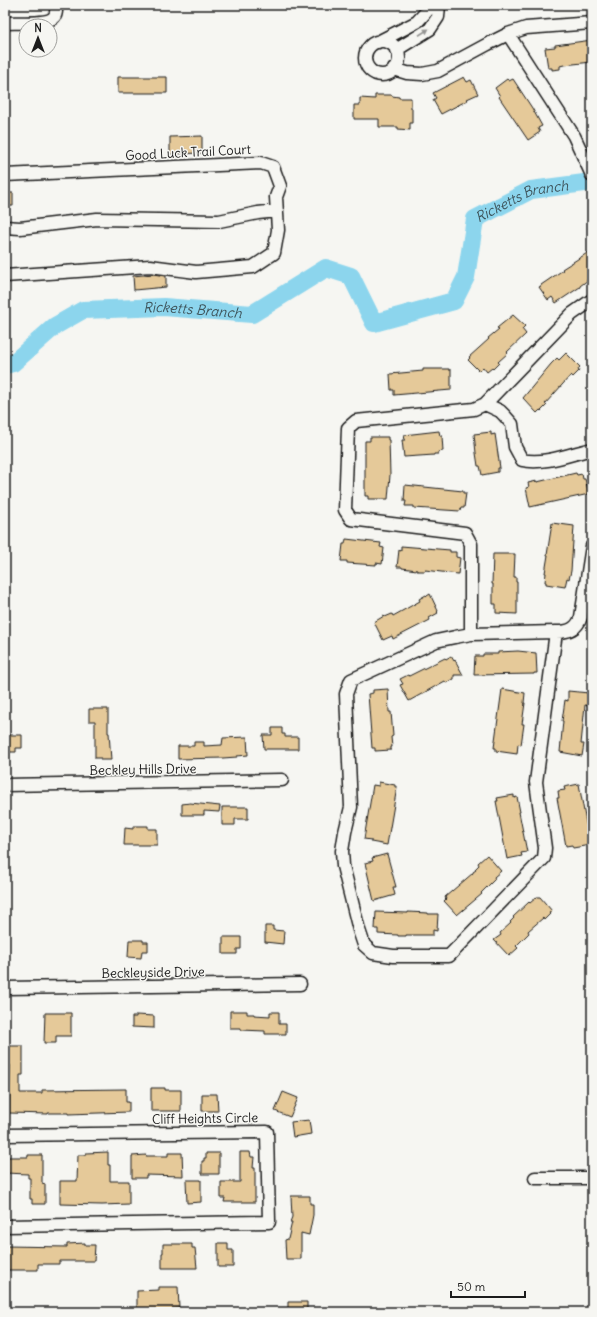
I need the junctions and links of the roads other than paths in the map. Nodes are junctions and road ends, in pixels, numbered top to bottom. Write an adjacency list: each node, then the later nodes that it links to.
1 (56, 5): 4 (street)
2 (427, 5): 7 (street)
3 (439, 5): 8 (street, one-way to 3)
4 (5, 23)
5 (592, 23): 6 (street)
6 (508, 34): 9 (street); 11 (street)
7 (378, 42): 8 (street); 9 (street)
8 (396, 50): 9 (street)
9 (394, 69)
10 (5, 174): 12 (street, Good Luck Trail Court)
11 (592, 176)
12 (277, 211): 13 (street); 14 (street, Good Luck Trail Court)
13 (5, 228)
14 (5, 276)
15 (592, 300): 16 (street)
16 (485, 404): 17 (street); 20 (street)
17 (592, 449)
18 (592, 546): 19 (street)
19 (556, 632): 20 (street); 20 (street)
20 (471, 634)
21 (282, 780): 22 (street, Beckley Hills Drive)
22 (5, 785)
23 (300, 984): 24 (street, Beckleyside Drive)
24 (5, 988)
25 (5, 1135): 28 (street, Cliff Heights Circle)
26 (535, 1178): 27 (street)
27 (592, 1178)
28 (5, 1226)

